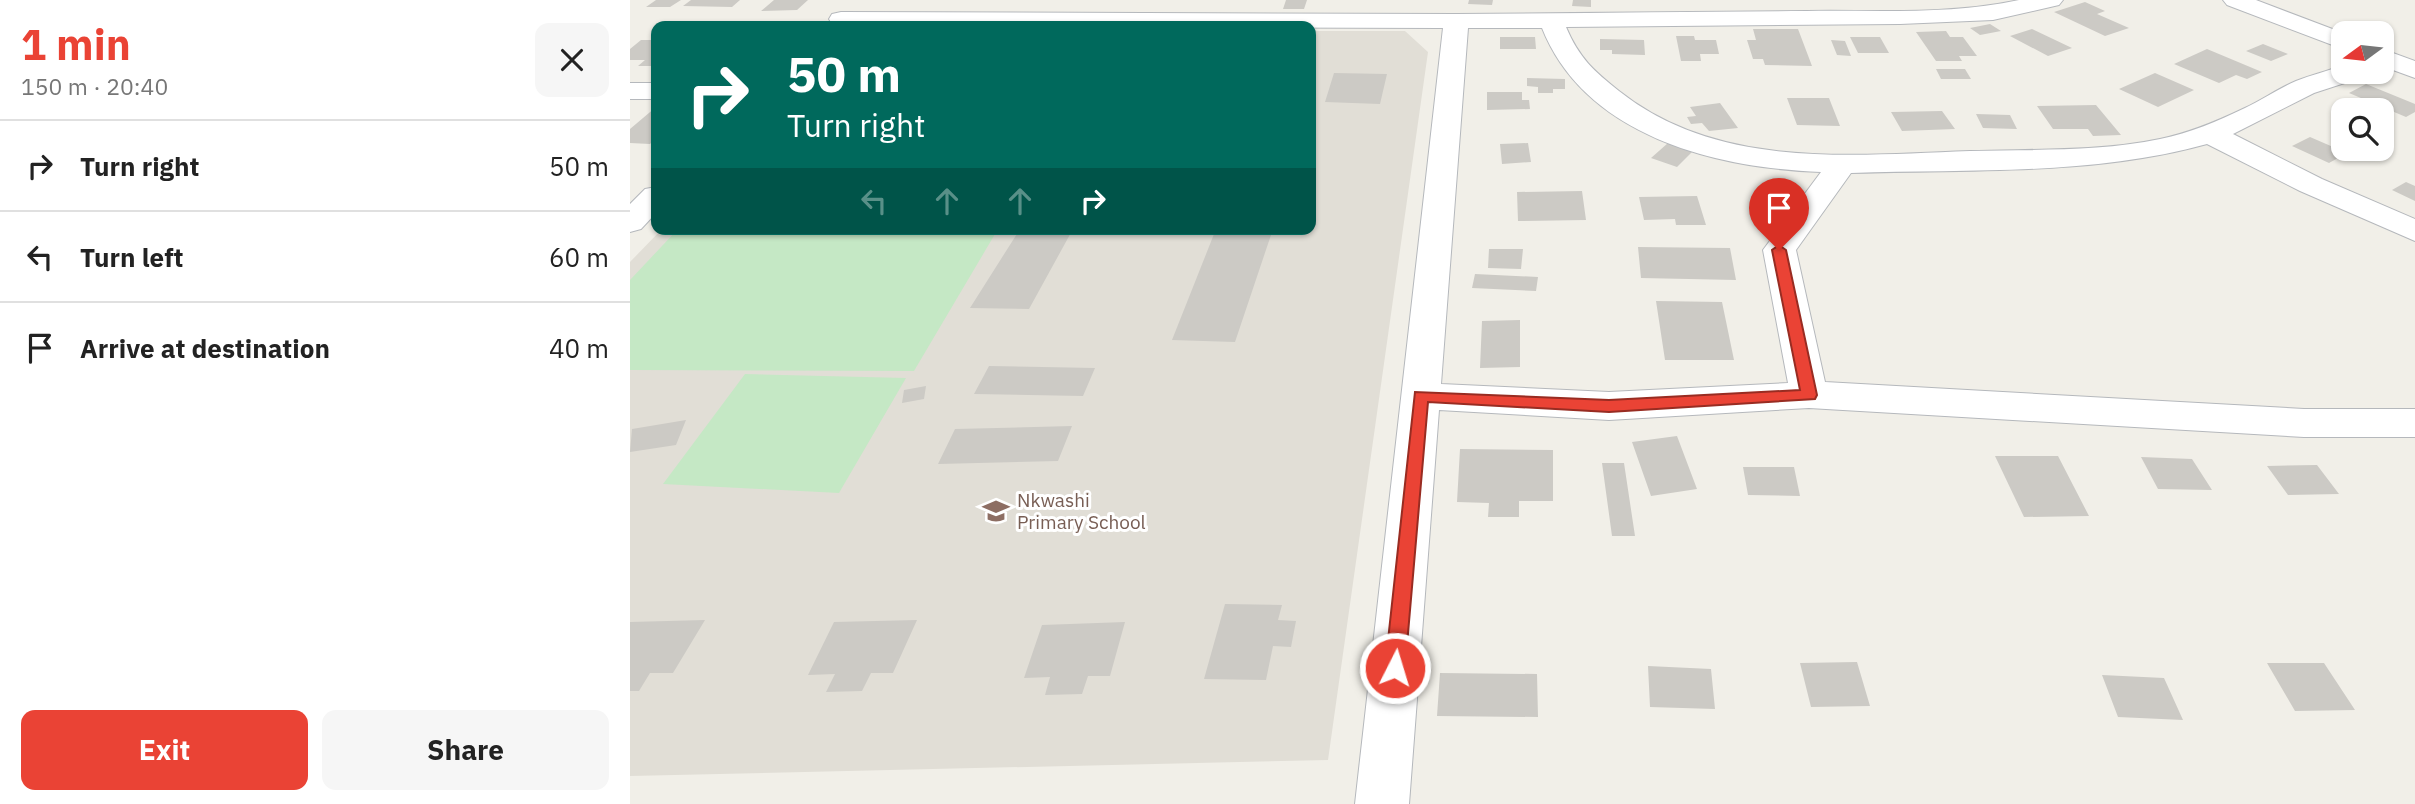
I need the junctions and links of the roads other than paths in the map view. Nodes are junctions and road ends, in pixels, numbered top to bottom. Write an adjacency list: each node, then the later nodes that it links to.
1 (859, 0): 6 (street)
2 (2051, 0): 5 (street)
3 (2235, 0): 9 (street)
4 (1116, 10): 7 (street); 8 (street)
5 (1550, 18): 8 (street); 16 (street)
6 (838, 21)
7 (860, 21)
8 (1456, 21): 21 (street)
9 (2331, 37)
10 (2394, 63): 11 (street)
11 (2415, 70)
12 (2331, 79): 15 (street)
13 (630, 91): 14 (street)
14 (651, 91)
15 (2210, 134): 16 (street); 19 (street)
16 (1841, 164): 20 (street)
17 (651, 201): 18 (street)
18 (630, 222)
19 (2415, 231)
20 (1809, 395): 21 (street); 22 (street)
21 (1421, 396): 23 (street)
22 (2415, 423)
23 (1382, 804)

